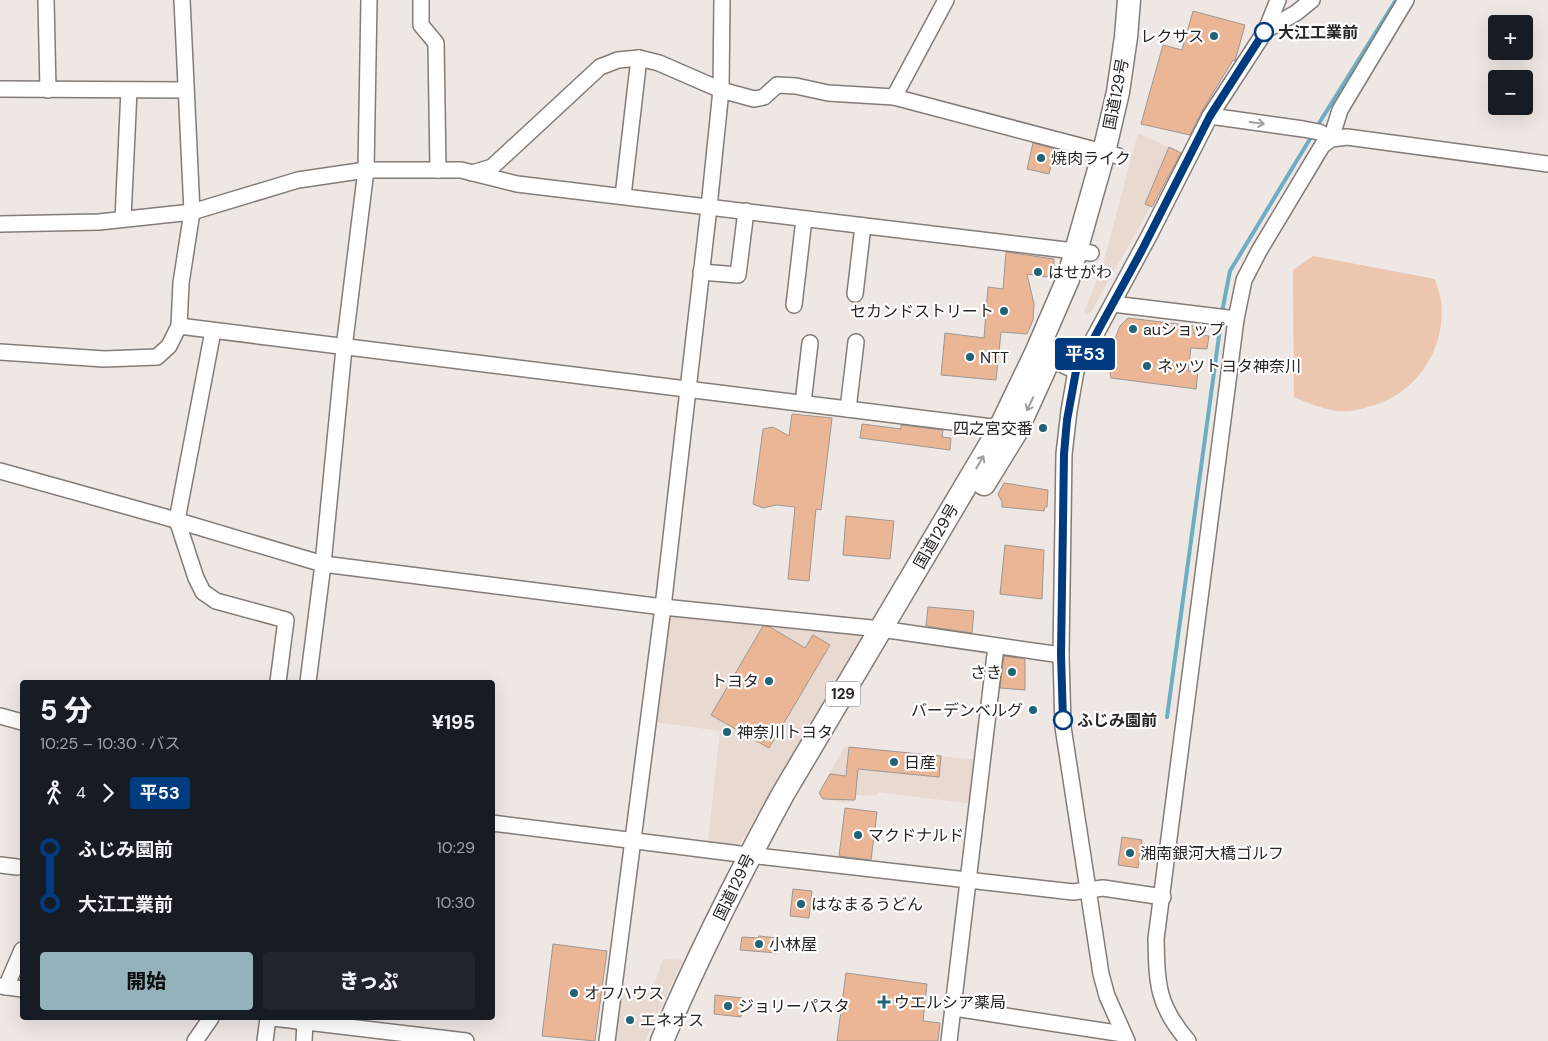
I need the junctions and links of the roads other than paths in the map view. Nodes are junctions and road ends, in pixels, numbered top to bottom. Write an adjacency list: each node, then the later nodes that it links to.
1 (46, 0): 15 (street)
2 (182, 0): 17 (street)
3 (369, 0): 24 (street)
4 (421, 0): 25 (street)
5 (722, 0): 18 (street)
6 (946, 0): 19 (street)
7 (1129, 0): 22 (highway, 国道129号 / 129)
8 (1144, 0): 22 (highway, 国道129号 / 129)
9 (1278, 0): 12 (street)
10 (1312, 0): 12 (street)
11 (1406, 0): 21 (street)
12 (1266, 30): 20 (street)
13 (639, 58): 18 (street); 26 (street); 27 (street)
14 (0, 89): 15 (street)
15 (48, 90): 16 (street)
16 (128, 90): 17 (street); 31 (street)
17 (185, 90): 30 (street)
18 (721, 90): 19 (street); 28 (street)
19 (894, 97): 22 (street)
20 (1210, 116): 21 (street, one-way to 21); 38 (street)
21 (1325, 136): 23 (street); 40 (street)
22 (1111, 154): 35 (highway, 国道129号 / 129)
23 (1548, 164)
24 (366, 170): 25 (street); 30 (street); 45 (street)
25 (438, 170): 26 (street)
26 (470, 173): 27 (street)
27 (623, 196): 28 (street)
28 (709, 206): 29 (street); 36 (street)
29 (746, 211): 32 (street); 36 (street)
30 (192, 212): 31 (street); 41 (street)
31 (123, 219): 33 (street)
32 (804, 219): 34 (street); 39 (street)
33 (0, 224)
34 (862, 226): 35 (street); 37 (street)
35 (1083, 252): 47 (highway, 国道129号 / 129)
36 (702, 272): 49 (street)
37 (855, 294)
38 (1113, 304): 40 (street); 48 (street)
39 (794, 305)
40 (1236, 319): 71 (street)
41 (178, 326): 42 (street); 46 (street)
42 (213, 331): 45 (street); 54 (street)
43 (810, 342): 50 (street)
44 (856, 342): 51 (street)
45 (344, 348): 49 (street); 55 (street)
46 (0, 352)
47 (1043, 356): 48 (street); 52 (highway, 国道129号 / 129); 57 (highway, 国道129号 / 129, one-way to 57)
48 (1076, 371): 59 (street)
49 (688, 388): 50 (street); 56 (street)
50 (803, 403): 51 (street)
51 (848, 409): 52 (street)
52 (1000, 428): 57 (highway, 国道129号 / 129, one-way to 52)
53 (0, 471): 54 (street)
54 (177, 520): 55 (street); 60 (street)
55 (323, 564): 56 (street); 61 (street)
56 (663, 607): 57 (street); 65 (street)
57 (888, 630): 58 (street); 66 (highway, 国道129号 / 129)
58 (996, 646): 59 (street); 69 (street)
59 (1061, 655): 70 (street)
60 (278, 680)
61 (308, 680)
62 (0, 716): 63 (street)
63 (20, 721)
64 (495, 823): 65 (street)
65 (634, 841): 66 (street); 86 (street)
66 (758, 856): 69 (street); 87 (highway, 国道129号 / 129); 88 (highway, 国道129号 / 129)
67 (0, 865): 68 (street)
68 (18, 867)
69 (969, 880): 70 (street); 75 (street)
70 (1087, 890): 71 (street); 80 (street)
71 (1163, 897): 90 (street)
72 (20, 954): 73 (street)
73 (3, 986): 74 (street)
74 (20, 988)
75 (954, 1008): 80 (street); 89 (street)
76 (210, 1020): 82 (street)
77 (268, 1020): 83 (street)
78 (290, 1020): 79 (street)
79 (306, 1022): 81 (street); 84 (street)
80 (1125, 1037)
81 (441, 1040): 85 (street)
82 (194, 1041)
83 (265, 1041)
84 (304, 1041)
85 (466, 1041)
86 (607, 1041)
87 (662, 1041)
88 (678, 1041)
89 (950, 1041)
90 (1188, 1041)

